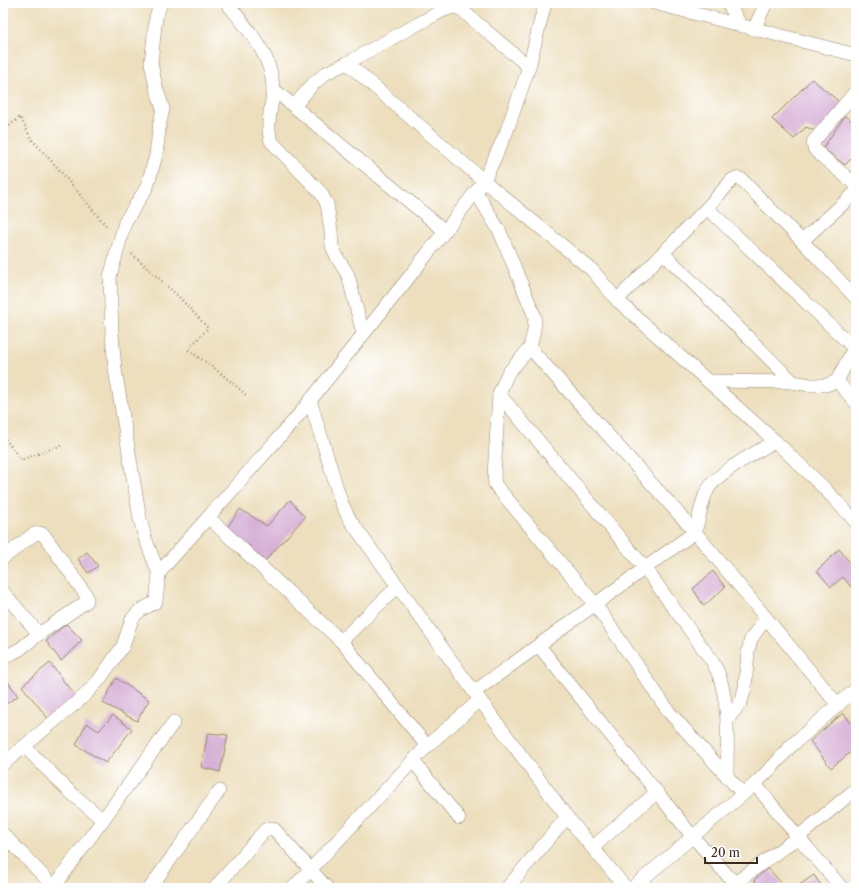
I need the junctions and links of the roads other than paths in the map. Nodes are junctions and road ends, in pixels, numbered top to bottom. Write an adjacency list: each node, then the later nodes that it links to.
1 (161, 3): 39 (street)
2 (227, 3): 12 (street)
3 (545, 3): 11 (street)
4 (654, 3): 7 (street)
5 (728, 3): 7 (street)
6 (766, 3): 8 (street)
7 (741, 26): 8 (street)
8 (754, 29): 9 (street)
9 (856, 55)
10 (347, 63): 11 (street); 14 (street); 16 (street)
11 (529, 67): 16 (street)
12 (273, 89): 14 (street); 24 (street)
13 (856, 91): 15 (street)
14 (294, 106): 19 (street)
15 (856, 185)
16 (480, 186): 19 (street); 23 (street); 26 (street)
17 (856, 192): 20 (street)
18 (707, 208): 20 (street); 21 (street); 25 (street)
19 (445, 231): 24 (street)
20 (802, 241): 22 (street)
21 (662, 253): 23 (street); 29 (street)
22 (856, 298)
23 (618, 300): 27 (street)
24 (363, 334): 31 (street)
25 (855, 347): 28 (street)
26 (530, 348): 30 (street); 36 (street)
27 (708, 381): 29 (street); 33 (street)
28 (837, 381): 29 (street); 32 (street)
29 (793, 382)
30 (499, 394): 38 (street); 42 (street)
31 (310, 400): 34 (street); 40 (street)
32 (856, 402)
33 (775, 441): 35 (street); 36 (street)
34 (208, 518): 39 (street); 45 (street)
35 (856, 522)
36 (695, 532): 38 (street); 43 (street)
37 (3, 558): 44 (street)
38 (645, 568): 42 (street); 51 (street)
39 (160, 574): 53 (street)
40 (398, 586): 45 (street); 49 (street)
41 (3, 592): 44 (street)
42 (595, 604): 46 (street); 57 (street)
43 (766, 618): 50 (street); 51 (street)
44 (39, 634): 47 (street)
45 (341, 641): 54 (street)
46 (539, 646): 49 (street); 61 (street)
47 (3, 658)
48 (856, 689): 50 (street)
49 (477, 696): 54 (street); 63 (street)
50 (838, 705): 58 (street)
51 (728, 719): 57 (street)
52 (174, 722): 65 (street)
53 (24, 746): 56 (street); 65 (street)
54 (427, 746): 55 (street)
55 (413, 761): 64 (street); 70 (street)
56 (3, 764)
57 (727, 777): 62 (street)
58 (755, 784): 62 (street); 68 (street)
59 (856, 789): 68 (street)
60 (219, 791): 73 (street)
61 (657, 792): 67 (street); 69 (street)
62 (743, 794): 67 (street)
63 (567, 817): 69 (street); 77 (street)
64 (459, 818)
65 (103, 820): 72 (street)
66 (3, 834): 72 (street)
67 (693, 837): 71 (street); 79 (street)
68 (798, 837): 71 (street); 80 (street)
69 (593, 848): 78 (street)
70 (310, 870): 74 (street); 75 (street); 76 (street)
71 (737, 885)
72 (54, 888)
73 (150, 888)
74 (215, 888)
75 (293, 888)
76 (327, 888)
77 (508, 888)
78 (626, 888)
79 (632, 888)
80 (842, 888)

